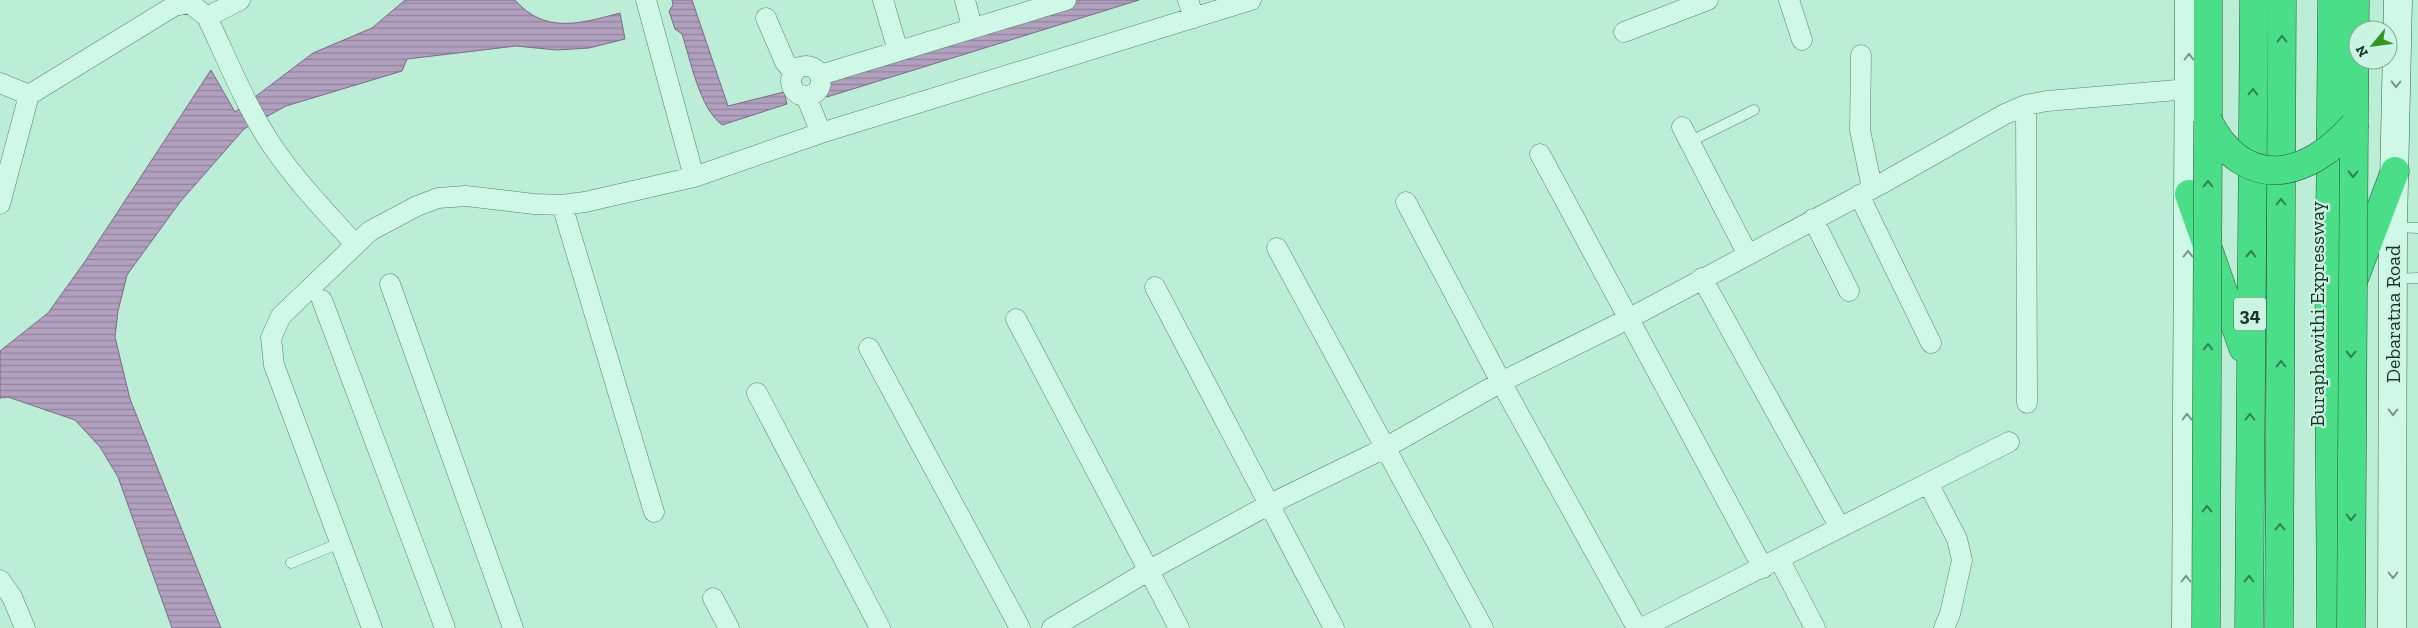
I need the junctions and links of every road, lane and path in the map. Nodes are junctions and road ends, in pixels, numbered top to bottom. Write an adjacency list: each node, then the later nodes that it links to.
1 (240, 0): 19 (street)
2 (646, 0): 40 (street)
3 (883, 0): 24 (street)
4 (965, 0): 21 (street)
5 (1066, 0): 17 (street)
6 (1251, 0): 18 (street)
7 (1708, 0): 22 (street)
8 (1789, 0): 23 (street)
9 (2190, 0): 29 (main road, one-way to 9)
10 (2208, 0): 34 (highway)
11 (2254, 0): 62 (highway, 34, one-way to 11)
12 (2282, 0): 96 (highway, Buraphawithi Expressway, one-way to 12)
13 (2318, 0): 97 (highway, Buraphawithi Expressway)
14 (2332, 0): 60 (highway)
15 (2355, 0): 35 (highway)
16 (2398, 0): 39 (main road, Debaratna Road, one-way to 39)
17 (1046, 3): 21 (street)
18 (1191, 9): 36 (street)
19 (207, 17): 30 (street); 48 (street)
20 (766, 18): 26 (street)
21 (972, 27): 24 (street)
22 (1624, 32)
23 (1802, 40)
24 (898, 51): 27 (street)
25 (1861, 55): 41 (street)
26 (794, 73): 27 (street); 31 (street)
27 (820, 75): 31 (street)
28 (0, 82): 30 (street)
29 (2189, 89): 32 (street); 42 (main road)
30 (28, 95): 44 (street)
31 (806, 96): 36 (street)
32 (2026, 105): 41 (street); 65 (street)
33 (1754, 110): 37 (lane)
34 (2208, 121): 35 (highway, bridge); 94 (highway, one-way to 34, bridge)
35 (2354, 125): 99 (highway, one-way to 99, bridge)
36 (821, 133): 40 (street)
37 (1686, 135): 50 (street)
38 (1540, 154): 58 (street)
39 (2394, 171): 47 (main road, Debaratna Road); 60 (highway)
40 (694, 177): 45 (street)
41 (1870, 189): 46 (street); 59 (street)
42 (2189, 194): 62 (highway); 93 (main road, one-way to 42)
43 (1406, 202): 63 (street)
44 (0, 204)
45 (562, 205): 48 (street); 70 (street)
46 (1813, 219): 50 (street); 55 (street)
47 (2406, 228): 52 (main road, Debaratna Road)
48 (355, 244): 72 (street)
49 (1277, 248): 67 (street)
50 (1748, 254): 51 (street)
51 (1702, 278): 58 (street); 71 (street)
52 (2406, 278): 100 (main road, Debaratna Road, one-way to 100)
53 (390, 284): 81 (street)
54 (1155, 287): 69 (street)
55 (1849, 291)
56 (322, 300): 80 (street)
57 (1016, 318): 75 (street)
58 (1628, 318): 63 (street); 74 (street)
59 (1931, 343)
60 (2330, 343): 98 (highway)
61 (869, 348): 84 (street)
62 (2250, 366): 95 (highway, 34, one-way to 62)
63 (1501, 382): 67 (street); 89 (street)
64 (757, 393): 83 (street)
65 (2027, 404)
66 (2010, 442): 68 (street)
67 (1385, 448): 69 (street); 88 (street)
68 (1928, 482): 71 (street); 92 (street)
69 (1270, 504): 75 (street); 87 (street)
70 (654, 512)
71 (1839, 526): 74 (street)
72 (340, 543): 73 (lane); 79 (street)
73 (291, 563)
74 (1771, 563): 90 (street); 91 (street)
75 (1148, 571): 85 (street); 86 (street)
76 (0, 580): 78 (street)
77 (713, 598): 82 (street)
78 (25, 628)
79 (372, 628)
80 (444, 628)
81 (513, 628)
82 (729, 628)
83 (880, 628)
84 (1020, 628)
85 (1052, 628)
86 (1179, 628)
87 (1334, 628)
88 (1483, 628)
89 (1637, 628)
90 (1642, 628)
91 (1815, 628)
92 (1944, 628)
93 (2186, 628)
94 (2206, 628)
95 (2249, 628)
96 (2279, 628)
97 (2315, 628)
98 (2331, 628)
99 (2351, 628)
100 (2392, 628)

